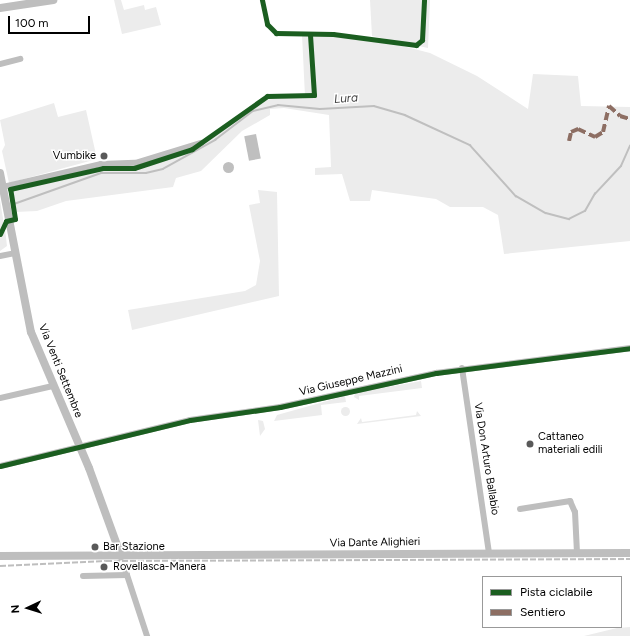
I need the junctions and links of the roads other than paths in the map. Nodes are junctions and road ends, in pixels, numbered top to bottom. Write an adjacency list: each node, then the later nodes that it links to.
1 (49, 0): 2 (street)
2 (0, 8)
3 (20, 59): 4 (street)
4 (0, 64)
5 (201, 142): 7 (street)
6 (0, 173): 7 (street, Via Venti Settembre)
7 (3, 187): 8 (street, Via Venti Settembre)
8 (15, 253): 9 (street); 12 (street, Via Venti Settembre)
9 (0, 256)
10 (630, 348): 11 (street, Via Giuseppe Mazzini)
11 (462, 368): 14 (street, Via Giuseppe Mazzini); 17 (street, Via Don Arturo Ballabio)
12 (53, 386): 13 (street); 14 (street, Via Venti Settembre)
13 (0, 398)
14 (80, 446): 15 (street, Via Giuseppe Mazzini); 21 (street, Via Venti Settembre)
15 (0, 466)
16 (520, 509): 18 (street)
17 (489, 553): 18 (street, Via Dante Alighieri); 21 (street, Via Dante Alighieri)
18 (577, 553): 19 (street, Via Dante Alighieri)
19 (630, 553)
20 (0, 556): 21 (street, Via Dante Alighieri)
21 (121, 556)
22 (83, 576): 23 (street)
23 (147, 636)

